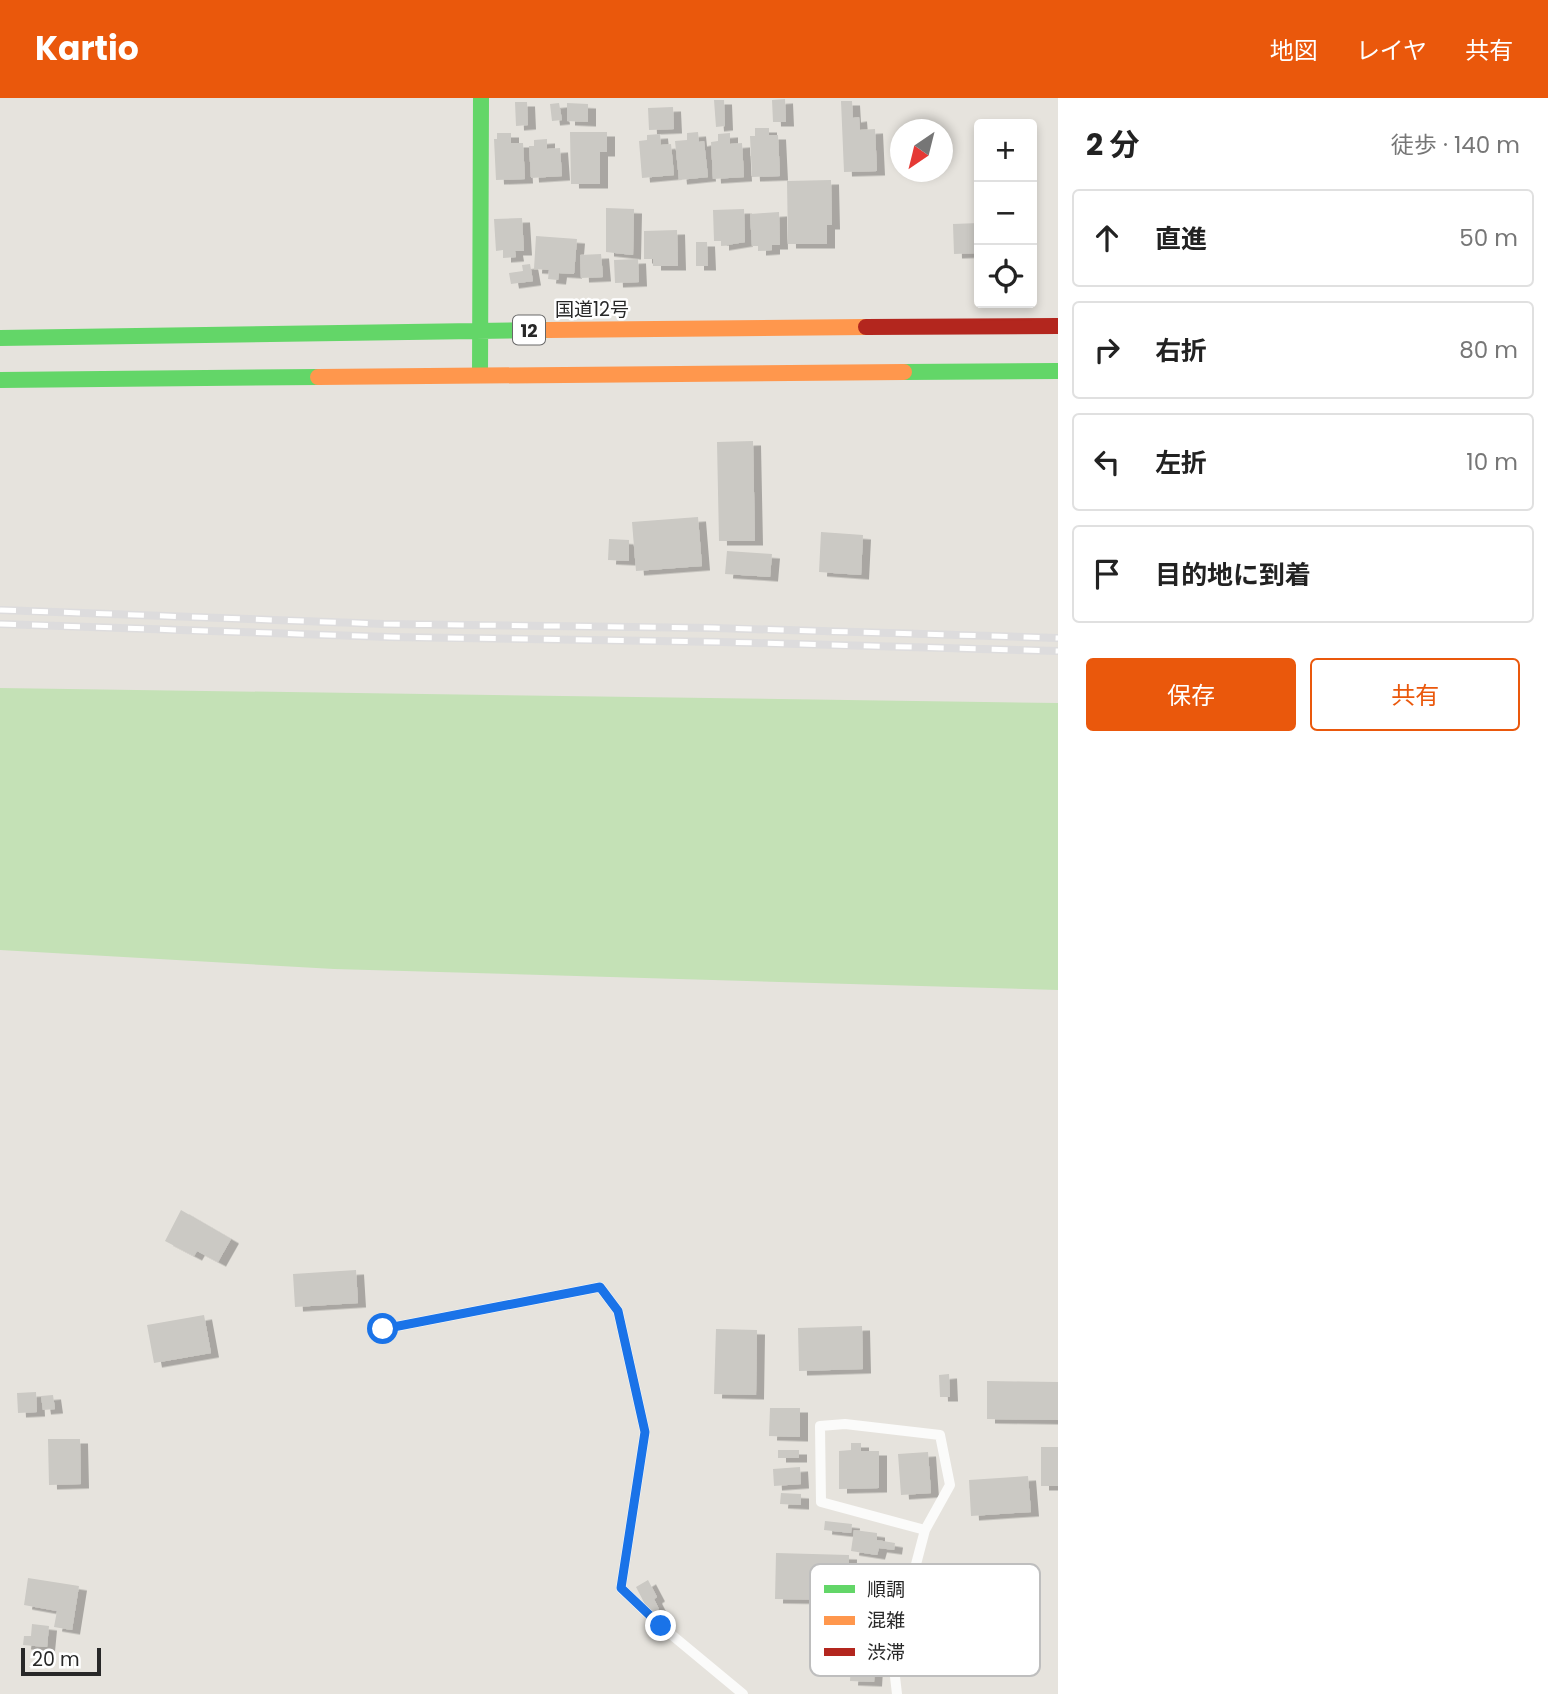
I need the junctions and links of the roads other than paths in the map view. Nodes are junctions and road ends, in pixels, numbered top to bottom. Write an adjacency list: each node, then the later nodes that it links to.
1 (481, 98): 3 (main road)
2 (1058, 326): 3 (main road, 国道12号 / 12)
3 (480, 330): 4 (main road, 国道12号 / 12); 6 (main road)
4 (0, 338)
5 (1058, 371): 6 (main road)
6 (481, 375): 7 (main road)
7 (0, 380)
8 (383, 1329): 12 (lane)
9 (925, 1530): 9 (lane); 10 (lane)
10 (916, 1564)
11 (895, 1676): 13 (lane)
12 (743, 1694)
13 (897, 1694)

